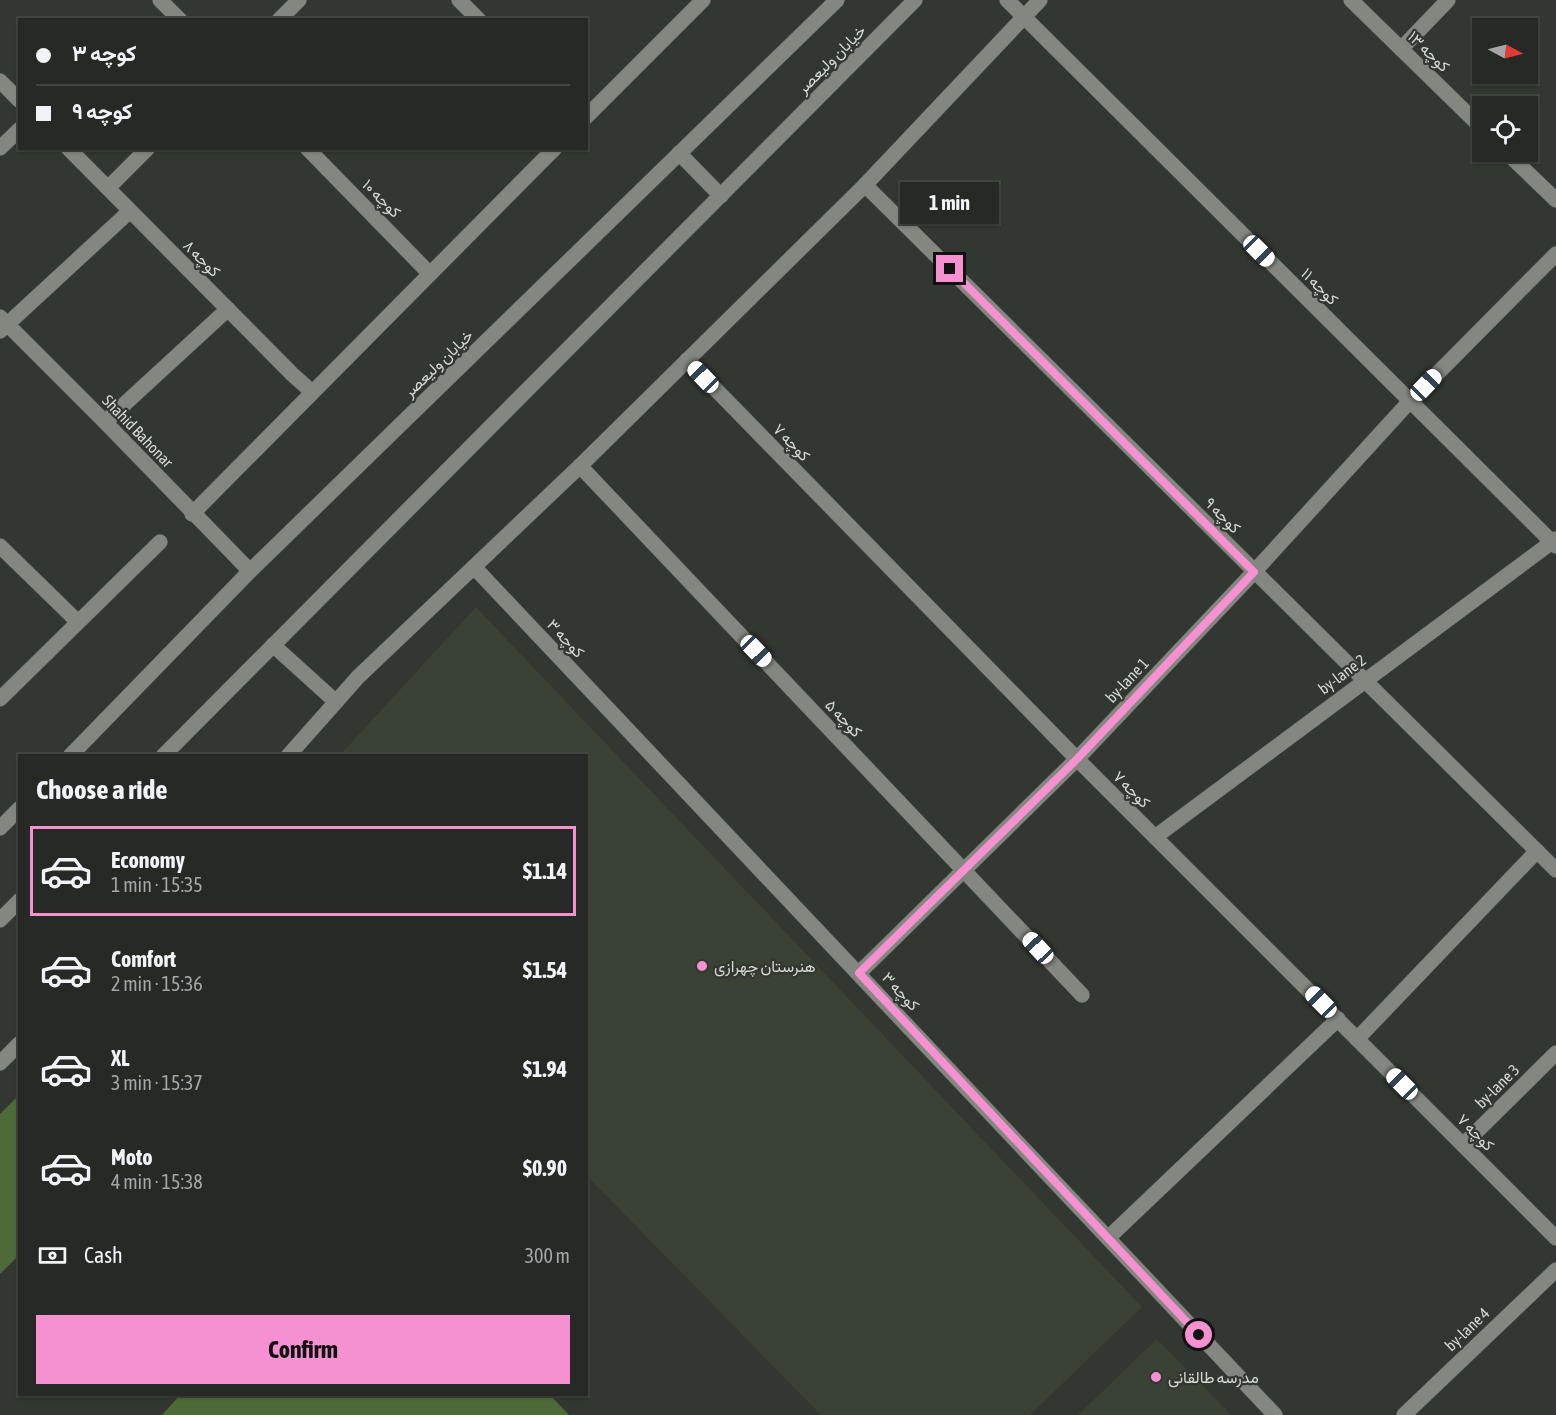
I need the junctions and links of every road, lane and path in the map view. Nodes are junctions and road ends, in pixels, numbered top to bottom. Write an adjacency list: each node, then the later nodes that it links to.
1 (160, 0): 12 (street)
2 (299, 0): 13 (street)
3 (459, 0): 14 (street)
4 (703, 0): 18 (street)
5 (837, 0): 26 (street, خیابان ولیعصر)
6 (915, 0): 30 (street, خیابان ولیعصر)
7 (1007, 0): 11 (street, کوچه ۱۱)
8 (1040, 0): 11 (street)
9 (1351, 0): 15 (street, کوچه ۱۳)
10 (1448, 0): 15 (street)
11 (1024, 17): 28 (street); 39 (street, کوچه ۱۱)
12 (178, 18)
13 (281, 18)
14 (477, 18)
15 (1401, 49): 19 (street, کوچه ۱۳)
16 (0, 81): 17 (street)
17 (18, 99)
18 (588, 115)
19 (1472, 118)
20 (18, 131): 21 (street)
21 (0, 148)
22 (70, 150): 29 (street, کوچه ۸)
23 (146, 150): 29 (street)
24 (310, 150): 34 (street, کوچه ۱۰)
25 (553, 150): 34 (street)
26 (679, 153): 30 (street); 47 (street, خیابان ولیعصر)
27 (1516, 162): 31 (street)
28 (865, 185): 37 (street); 48 (street, کوچه ۹)
29 (108, 188): 32 (street, کوچه ۸)
30 (721, 196): 50 (street, خیابان ولیعصر)
31 (1556, 200)
32 (130, 210): 35 (street, کوچه ۸); 36 (street)
33 (1556, 254): 39 (street, by-lane 1)
34 (430, 274): 38 (street)
35 (228, 309): 38 (street, کوچه ۸); 40 (street)
36 (2, 324): 40 (street, Shahid Bahonar)
37 (687, 360): 41 (street); 57 (street, کوچه ۷)
38 (312, 392): 42 (street)
39 (1410, 401): 44 (street, کوچه ۱۱); 48 (street, by-lane 1)
40 (105, 422): 42 (street, Shahid Bahonar)
41 (580, 466): 46 (street); 62 (street, کوچه ۵)
42 (192, 513): 47 (street, Shahid Bahonar)
43 (160, 542): 49 (street)
44 (1555, 542): 51 (street, by-lane 2)
45 (0, 546): 49 (street)
46 (474, 567): 53 (street); 66 (street, کوچه ۳)
47 (250, 571): 54 (street, خیابان ولیعصر)
48 (1254, 572): 51 (street, کوچه ۹); 57 (street, by-lane 1)
49 (78, 622): 52 (street)
50 (273, 645): 53 (street); 55 (street, خیابان ولیعصر)
51 (1364, 680): 60 (street, by-lane 2); 61 (street, کوچه ۹)
52 (0, 699)
53 (336, 702): 56 (street)
54 (72, 754)
55 (165, 754)
56 (290, 754)
57 (1077, 759): 60 (street, کوچه ۷); 62 (street, by-lane 1)
58 (18, 810): 59 (street)
59 (0, 828)
60 (1155, 837): 68 (street, کوچه ۷)
61 (1537, 850): 63 (street, کوچه ۹); 69 (street)
62 (964, 869): 66 (street, by-lane 1); 67 (street, کوچه ۵)
63 (1556, 870)
64 (18, 902): 65 (street)
65 (0, 920)
66 (859, 973): 74 (street, کوچه ۳)
67 (1082, 995)
68 (1338, 1019): 69 (street, کوچه ۷); 74 (street)
69 (1357, 1039): 73 (street, کوچه ۷)
70 (18, 1045): 72 (street)
71 (1556, 1053): 73 (street, by-lane 3)
72 (0, 1063)
73 (1463, 1145): 75 (street, کوچه ۷)
74 (1108, 1238): 77 (street, کوچه ۳)
75 (1556, 1238)
76 (1556, 1269): 78 (street, by-lane 4)
77 (1275, 1415)
78 (1404, 1415)

